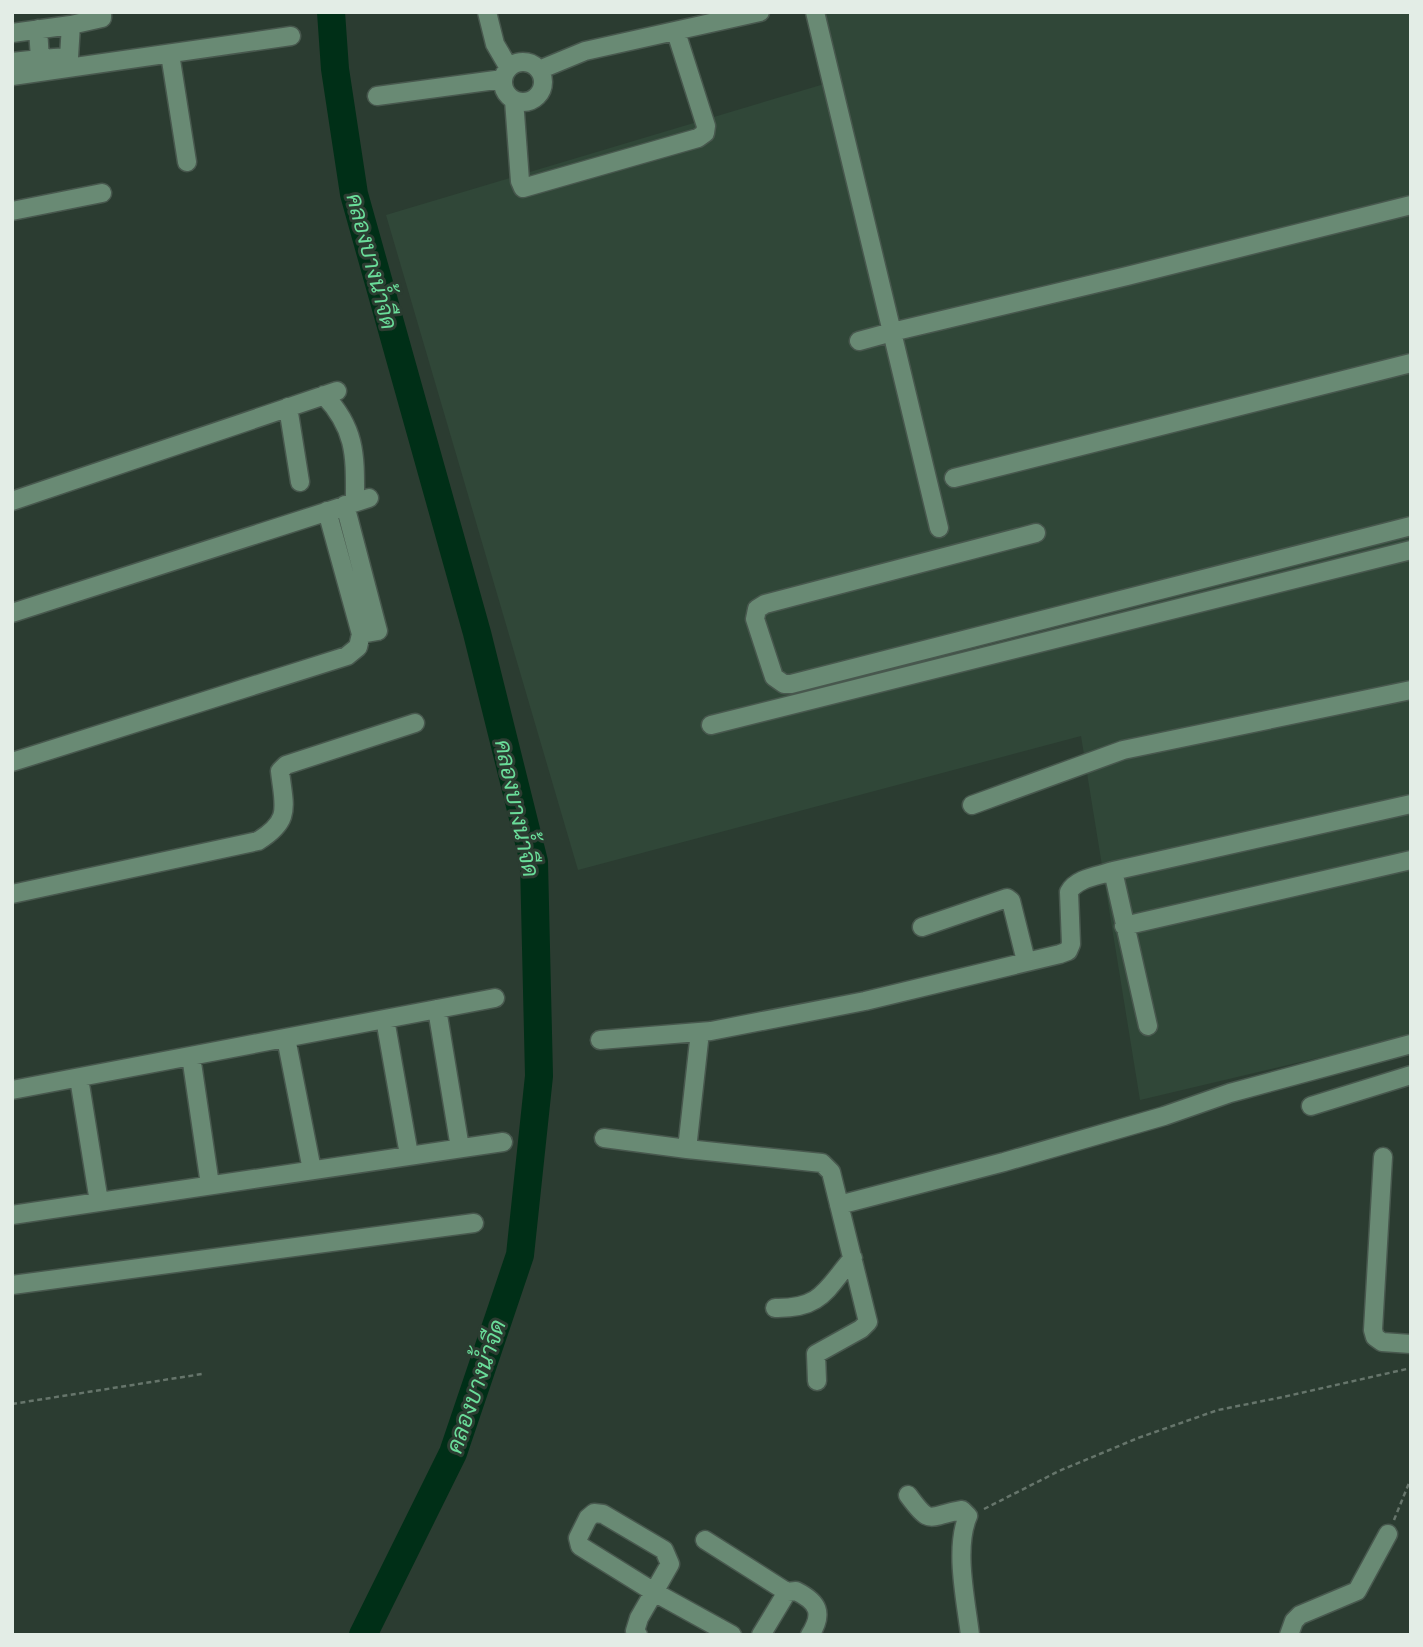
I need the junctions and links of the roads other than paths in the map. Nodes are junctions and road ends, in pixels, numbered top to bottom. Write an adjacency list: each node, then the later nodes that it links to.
1 (102, 12): 5 (street)
2 (487, 12): 14 (street)
3 (760, 12): 7 (street)
4 (815, 12): 22 (street)
5 (71, 25): 6 (street); 11 (street)
6 (38, 29): 8 (street); 11 (street)
7 (676, 32): 13 (street); 17 (street)
8 (12, 33)
9 (291, 36): 10 (street)
10 (170, 54): 15 (street); 18 (street)
11 (40, 59): 12 (street)
12 (12, 62)
13 (539, 70): 14 (street); 17 (street)
14 (506, 73): 16 (street); 17 (street)
15 (12, 76)
16 (377, 96)
17 (514, 100)
18 (187, 162)
19 (102, 193): 21 (street)
20 (1411, 205): 22 (street)
21 (12, 211)
22 (892, 332): 23 (street); 32 (street)
23 (859, 341)
24 (1411, 363): 26 (street)
25 (288, 407): 27 (street); 28 (street); 29 (street)
26 (954, 478)
27 (300, 482)
28 (12, 501)
29 (356, 501): 30 (street); 36 (street)
30 (327, 511): 35 (street); 36 (street)
31 (1411, 526): 33 (street)
32 (939, 528)
33 (1036, 533)
34 (1411, 550): 39 (street)
35 (12, 613)
36 (360, 634): 40 (street)
37 (1411, 691): 42 (street)
38 (415, 723): 45 (street)
39 (711, 725)
40 (12, 762)
41 (1411, 804): 44 (street)
42 (972, 805)
43 (1411, 860): 46 (street)
44 (1113, 871): 46 (street); 48 (street)
45 (12, 894)
46 (1124, 926): 52 (street)
47 (922, 927): 48 (street)
48 (1026, 961): 53 (street)
49 (495, 998): 50 (street)
50 (437, 1009): 51 (street); 65 (street)
51 (385, 1019): 54 (street); 67 (street)
52 (1147, 1026)
53 (700, 1032): 55 (street); 66 (street)
54 (286, 1038): 57 (street); 69 (street)
55 (600, 1040)
56 (1408, 1045): 58 (street); 72 (street)
57 (191, 1056): 60 (street); 70 (street)
58 (1411, 1069)
59 (1411, 1075): 62 (street)
60 (79, 1078): 61 (street); 71 (street)
61 (12, 1090)
62 (1311, 1106)
63 (604, 1138): 66 (street)
64 (503, 1142): 65 (street)
65 (460, 1148): 67 (street)
66 (687, 1149): 72 (street)
67 (409, 1155): 69 (street)
68 (1382, 1157): 78 (street)
69 (312, 1170): 70 (street)
70 (211, 1185): 71 (street)
71 (99, 1202): 73 (street)
72 (839, 1205): 75 (street)
73 (12, 1214)
74 (474, 1223): 76 (street)
75 (853, 1258): 77 (street); 79 (street)
76 (12, 1285)
77 (775, 1308)
78 (1411, 1344)
79 (817, 1381)
80 (908, 1495): 89 (street)
81 (1388, 1534): 90 (street)
82 (705, 1540): 84 (street)
83 (654, 1592): 83 (street); 85 (street); 86 (street)
84 (787, 1592): 87 (street); 88 (street)
85 (638, 1635)
86 (732, 1635)
87 (761, 1635)
88 (810, 1635)
89 (970, 1635)
90 (1289, 1635)

